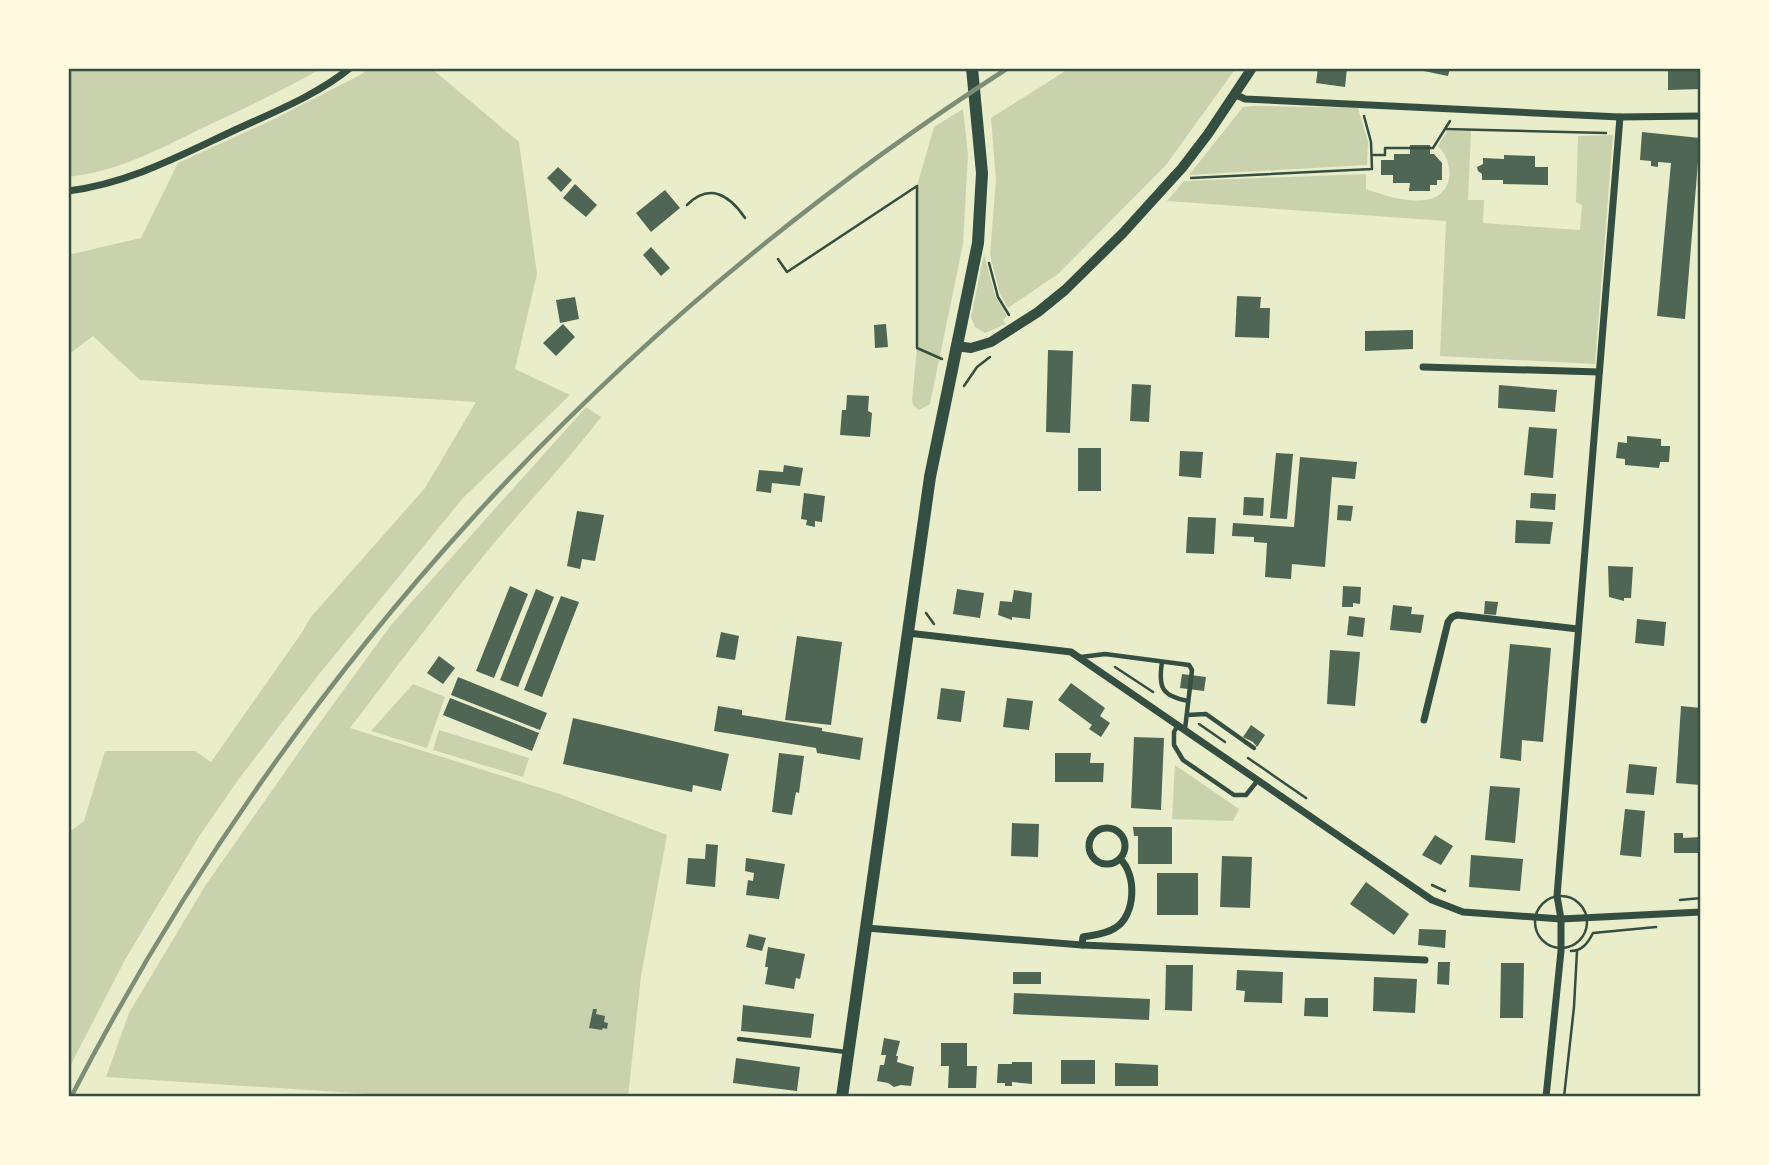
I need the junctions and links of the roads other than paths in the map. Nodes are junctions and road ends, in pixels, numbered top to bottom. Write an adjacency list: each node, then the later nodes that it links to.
1 (350, 68): 7 (street)
2 (972, 69): 8 (main road)
3 (1252, 69): 4 (street)
4 (1234, 94): 6 (street); 8 (street)
5 (1701, 116): 6 (street)
6 (1620, 117): 10 (street)
7 (68, 191)
8 (956, 346): 12 (main road)
9 (1423, 367): 10 (street)
10 (1599, 372): 11 (street)
11 (1578, 629): 17 (street); 23 (street)
12 (908, 633): 13 (street); 24 (main road)
13 (1081, 657): 14 (lane); 18 (street)
14 (1162, 662): 15 (lane); 15 (lane)
15 (1188, 701): 16 (lane)
16 (1187, 715): 18 (lane); 19 (lane)
17 (1424, 720)
18 (1182, 727): 20 (street); 20 (lane)
19 (1254, 748)
20 (1258, 780): 23 (street)
21 (1120, 859): 21 (street); 25 (street)
22 (1701, 912): 23 (street)
23 (1561, 919): 30 (street)
24 (866, 928): 25 (street); 28 (main road)
25 (1082, 945): 26 (street)
26 (1425, 960)
27 (739, 1040): 28 (lane)
28 (849, 1053): 29 (main road)
29 (842, 1097)
30 (1546, 1097)

